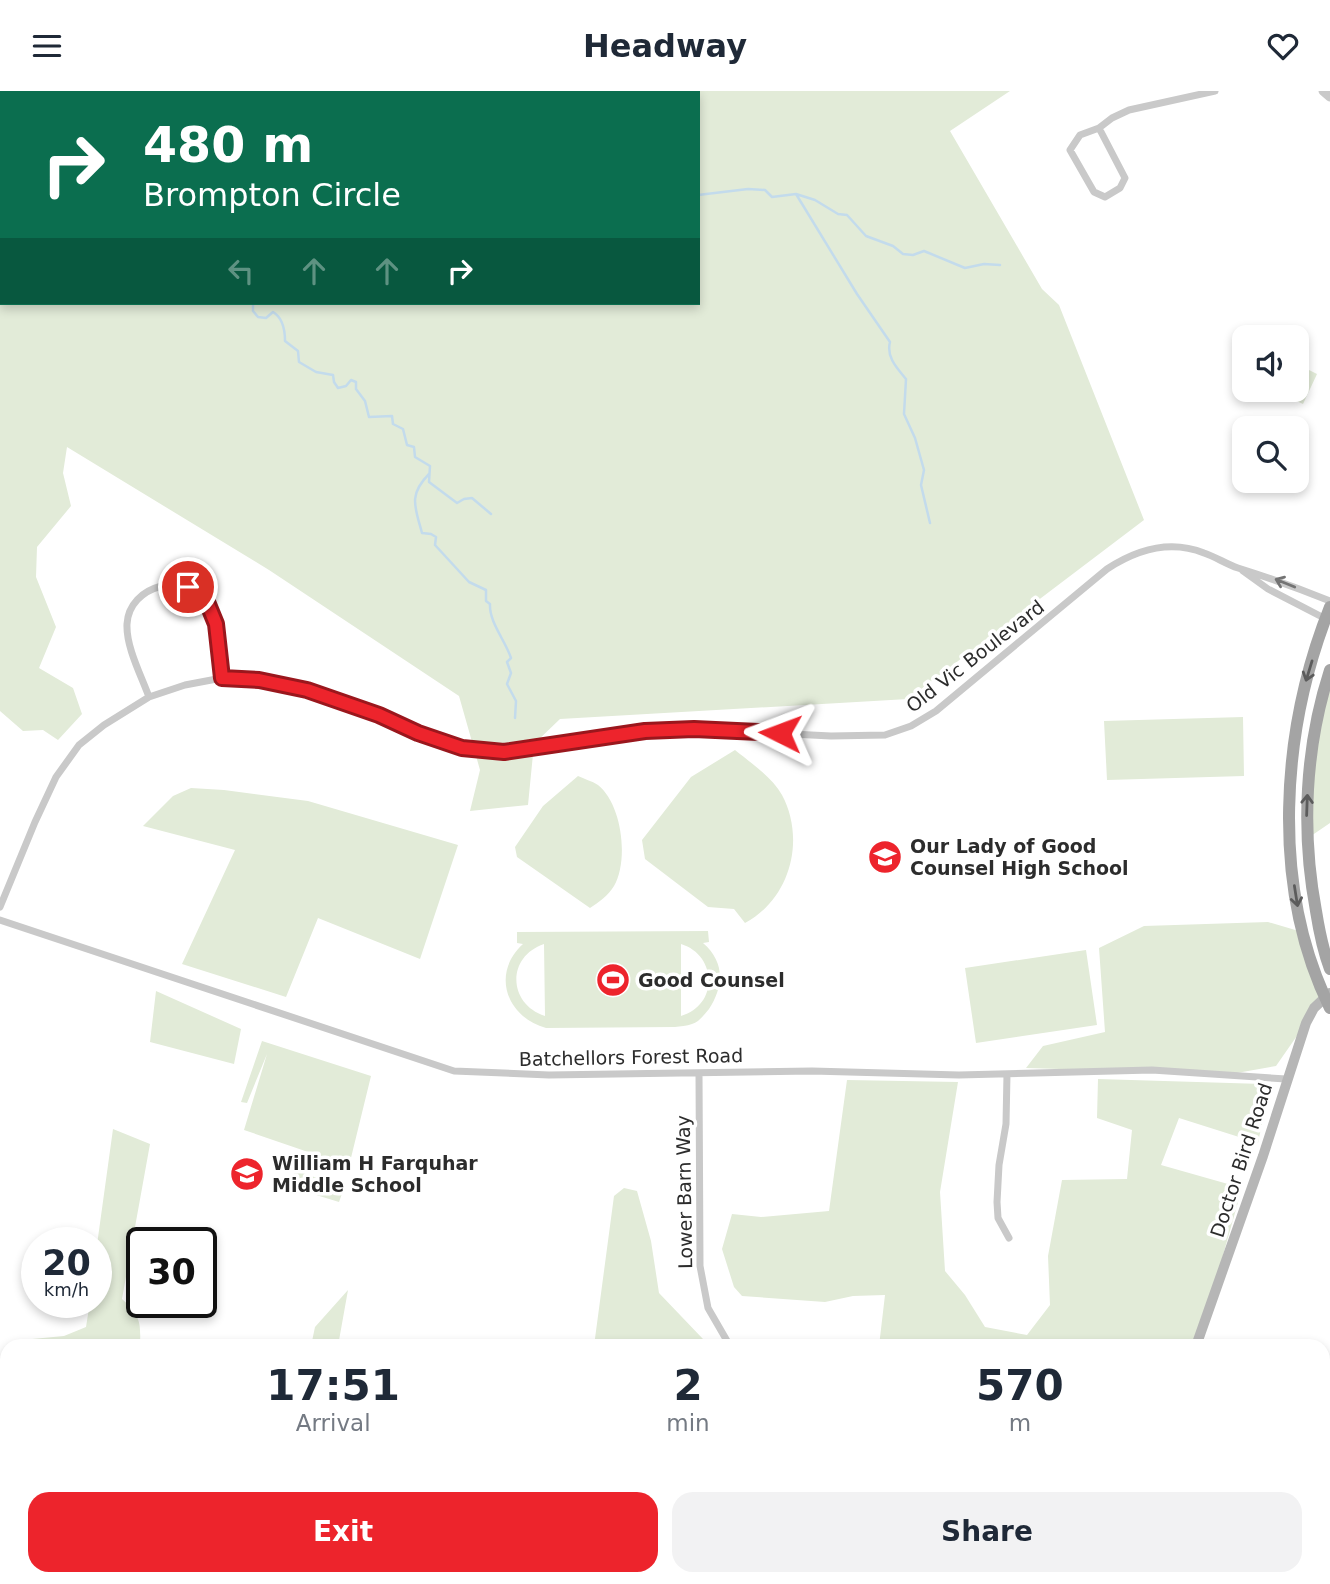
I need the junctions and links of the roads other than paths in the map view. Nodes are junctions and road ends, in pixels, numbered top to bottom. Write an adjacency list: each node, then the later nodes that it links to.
1 (1214, 91): 4 (street)
2 (1323, 91): 3 (street)
3 (1330, 97)
4 (1100, 128): 4 (street)
5 (1239, 568): 6 (street, Old Vic Boulevard, one-way to 5); 6 (street, Old Vic Boulevard); 8 (street, Old Vic Boulevard)
6 (1329, 612): 13 (main road, one-way to 13)
7 (1330, 670): 12 (main road, one-way to 7)
8 (222, 678): 9 (street, Old Vic Boulevard); 9 (street)
9 (149, 697): 10 (street, Old Vic Boulevard)
10 (0, 907)
11 (0, 920): 14 (street, Batchellors Forest Road)
12 (1330, 969)
13 (1328, 999): 16 (main road, Doctor Bird Road)
14 (699, 1073): 15 (street, Batchellors Forest Road); 18 (street, Lower Barn Way)
15 (1007, 1074): 16 (street, Batchellors Forest Road); 17 (street)
16 (1286, 1079): 19 (main road, Doctor Bird Road)
17 (1009, 1238)
18 (726, 1339)
19 (1198, 1339)

